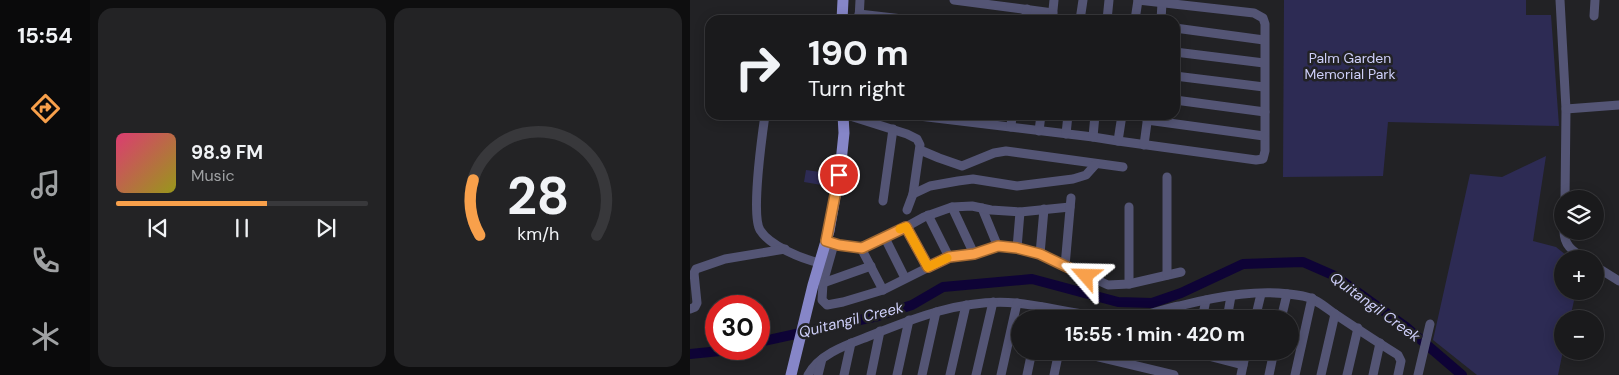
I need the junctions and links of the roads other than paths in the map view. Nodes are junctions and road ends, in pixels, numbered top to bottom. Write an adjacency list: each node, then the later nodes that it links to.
1 (843, 0): 12 (main road)
2 (860, 0): 13 (street)
3 (954, 0): 11 (street)
4 (1054, 0): 16 (street)
5 (1083, 0): 17 (street)
6 (1109, 0): 18 (street)
7 (1138, 0): 10 (street); 19 (street)
8 (1560, 0): 30 (street)
9 (1595, 0): 21 (street)
10 (1162, 4): 20 (street); 23 (street)
11 (1027, 9): 14 (street); 15 (street)
12 (842, 15)
13 (859, 15)
14 (1026, 15)
15 (1049, 15)
16 (1053, 15)
17 (1081, 15)
18 (1108, 15)
19 (1136, 15)
20 (1161, 15)
21 (1594, 16)
22 (1180, 29): 23 (street)
23 (1264, 40): 25 (street)
24 (1180, 53): 25 (street)
25 (1264, 62): 27 (street)
26 (1180, 77): 27 (street)
27 (1264, 87): 31 (street)
28 (1180, 101): 31 (street)
29 (1619, 105): 30 (street)
30 (1566, 109): 57 (street)
31 (1265, 112): 48 (street)
32 (764, 120): 74 (street)
33 (843, 120): 70 (main road)
34 (863, 120): 44 (street)
35 (956, 120): 43 (street)
36 (1012, 120): 43 (street)
37 (1040, 120): 45 (street)
38 (1067, 120): 46 (street)
39 (1095, 120): 47 (street)
40 (1121, 120): 49 (street)
41 (1148, 120): 50 (street)
42 (1166, 120): 48 (street)
43 (1011, 126): 45 (street)
44 (893, 129): 51 (street); 59 (street)
45 (1039, 131): 46 (street)
46 (1066, 134): 47 (street)
47 (1093, 136): 49 (street)
48 (1264, 136): 50 (street)
49 (1118, 142): 50 (street)
50 (1144, 145)
51 (920, 150): 53 (street); 58 (street)
52 (1095, 165): 53 (street); 54 (street); 56 (street)
53 (962, 166): 56 (street)
54 (1122, 167)
55 (1167, 177): 85 (street)
56 (973, 180): 58 (street)
57 (1564, 190)
58 (913, 194): 64 (street)
59 (883, 201)
60 (952, 207): 62 (street); 66 (street); 76 (street)
61 (1129, 207): 89 (street)
62 (982, 208): 65 (street); 71 (street)
63 (1044, 209): 65 (street); 77 (street); 81 (street)
64 (906, 210)
65 (1020, 212): 73 (street)
66 (928, 215): 67 (street); 78 (street)
67 (906, 227): 68 (street); 82 (street)
68 (884, 236): 72 (street); 86 (street)
69 (1564, 240): 75 (street)
70 (830, 242): 72 (street); 79 (main road); 88 (street)
71 (998, 246): 73 (street); 76 (street)
72 (862, 248): 80 (street)
73 (1017, 248): 77 (street)
74 (785, 249): 79 (street); 100 (street)
75 (1573, 250)
76 (974, 254): 78 (street)
77 (1040, 254): 81 (street)
78 (949, 257): 82 (street)
79 (820, 263): 125 (main road)
80 (871, 266): 88 (street); 90 (street)
81 (1065, 266): 89 (street)
82 (928, 267): 86 (street)
83 (1181, 272): 85 (street)
84 (1604, 272): 87 (street)
85 (1167, 275): 89 (street)
86 (905, 278): 90 (street)
87 (1619, 281)
88 (823, 283): 90 (street)
89 (1129, 284)
90 (883, 290)
91 (1261, 294): 92 (street); 93 (street); 106 (street)
92 (1286, 294): 94 (street); 107 (street)
93 (1230, 296): 95 (street); 105 (street)
94 (1312, 298): 109 (street); 140 (street)
95 (1206, 300): 103 (street); 104 (street)
96 (993, 302): 97 (street); 98 (street); 133 (street)
97 (1016, 303): 99 (street); 134 (street)
98 (966, 304): 108 (street); 132 (street)
99 (1042, 307): 101 (street); 102 (street)
100 (690, 309)
101 (1041, 310)
102 (1050, 310)
103 (1165, 310)
104 (1204, 310)
105 (1228, 310)
106 (1257, 310)
107 (1283, 310)
108 (936, 312): 110 (street); 131 (street)
109 (1335, 314): 112 (street); 141 (street)
110 (909, 320): 113 (street); 130 (street)
111 (1430, 324): 124 (street)
112 (1358, 328): 115 (street); 142 (street)
113 (880, 331): 114 (street); 129 (street)
114 (851, 343): 116 (street); 128 (street)
115 (1380, 343): 143 (street); 144 (street)
116 (822, 359): 126 (street); 127 (street)
117 (1030, 360): 135 (street)
118 (1058, 360): 136 (street)
119 (1112, 360): 137 (street)
120 (1224, 360): 123 (street)
121 (1244, 360): 123 (street)
122 (1272, 360): 139 (street)
123 (1243, 365): 138 (street)
124 (1418, 373)
125 (791, 375)
126 (808, 375)
127 (818, 375)
128 (844, 375)
129 (870, 375)
130 (897, 375)
131 (922, 375)
132 (950, 375)
133 (976, 375)
134 (1001, 375)
135 (1027, 375)
136 (1056, 375)
137 (1174, 375)
138 (1241, 375)
139 (1269, 375)
140 (1295, 375)
141 (1321, 375)
142 (1347, 375)
143 (1373, 375)
144 (1398, 375)

